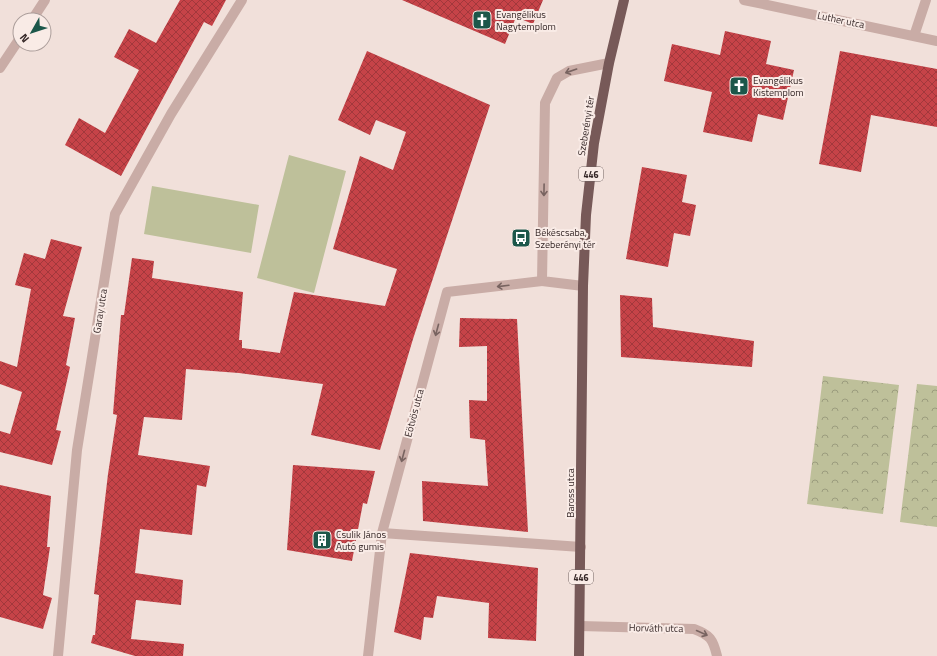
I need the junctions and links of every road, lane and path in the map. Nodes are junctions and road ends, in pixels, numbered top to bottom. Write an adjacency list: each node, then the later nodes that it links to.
1 (45, 0): 6 (street)
2 (242, 0): 18 (street, Garay utca)
3 (624, 0): 10 (main road, Szeberényi tér / 446)
4 (744, 0): 7 (street, Luther utca)
5 (926, 0): 7 (street)
6 (37, 12)
7 (914, 36): 8 (street, Luther utca)
8 (937, 41)
9 (12, 50): 11 (street)
10 (609, 63): 12 (street, one-way to 12); 13 (main road, Szeberényi tér / 446)
11 (0, 68)
12 (542, 281): 13 (street); 15 (street, Eötvös utca, one-way to 15)
13 (583, 286): 14 (main road, Szeberényi tér / 446)
14 (583, 331): 16 (main road, Baross utca / 446)
15 (382, 533): 16 (street); 19 (street, Eötvös utca)
16 (582, 547): 17 (main road, Baross utca / 446)
17 (580, 626): 20 (main road, Baross utca / 446); 21 (street, Horváth utca, one-way to 21)
18 (58, 656)
19 (368, 656)
20 (579, 656)
21 (717, 656)

